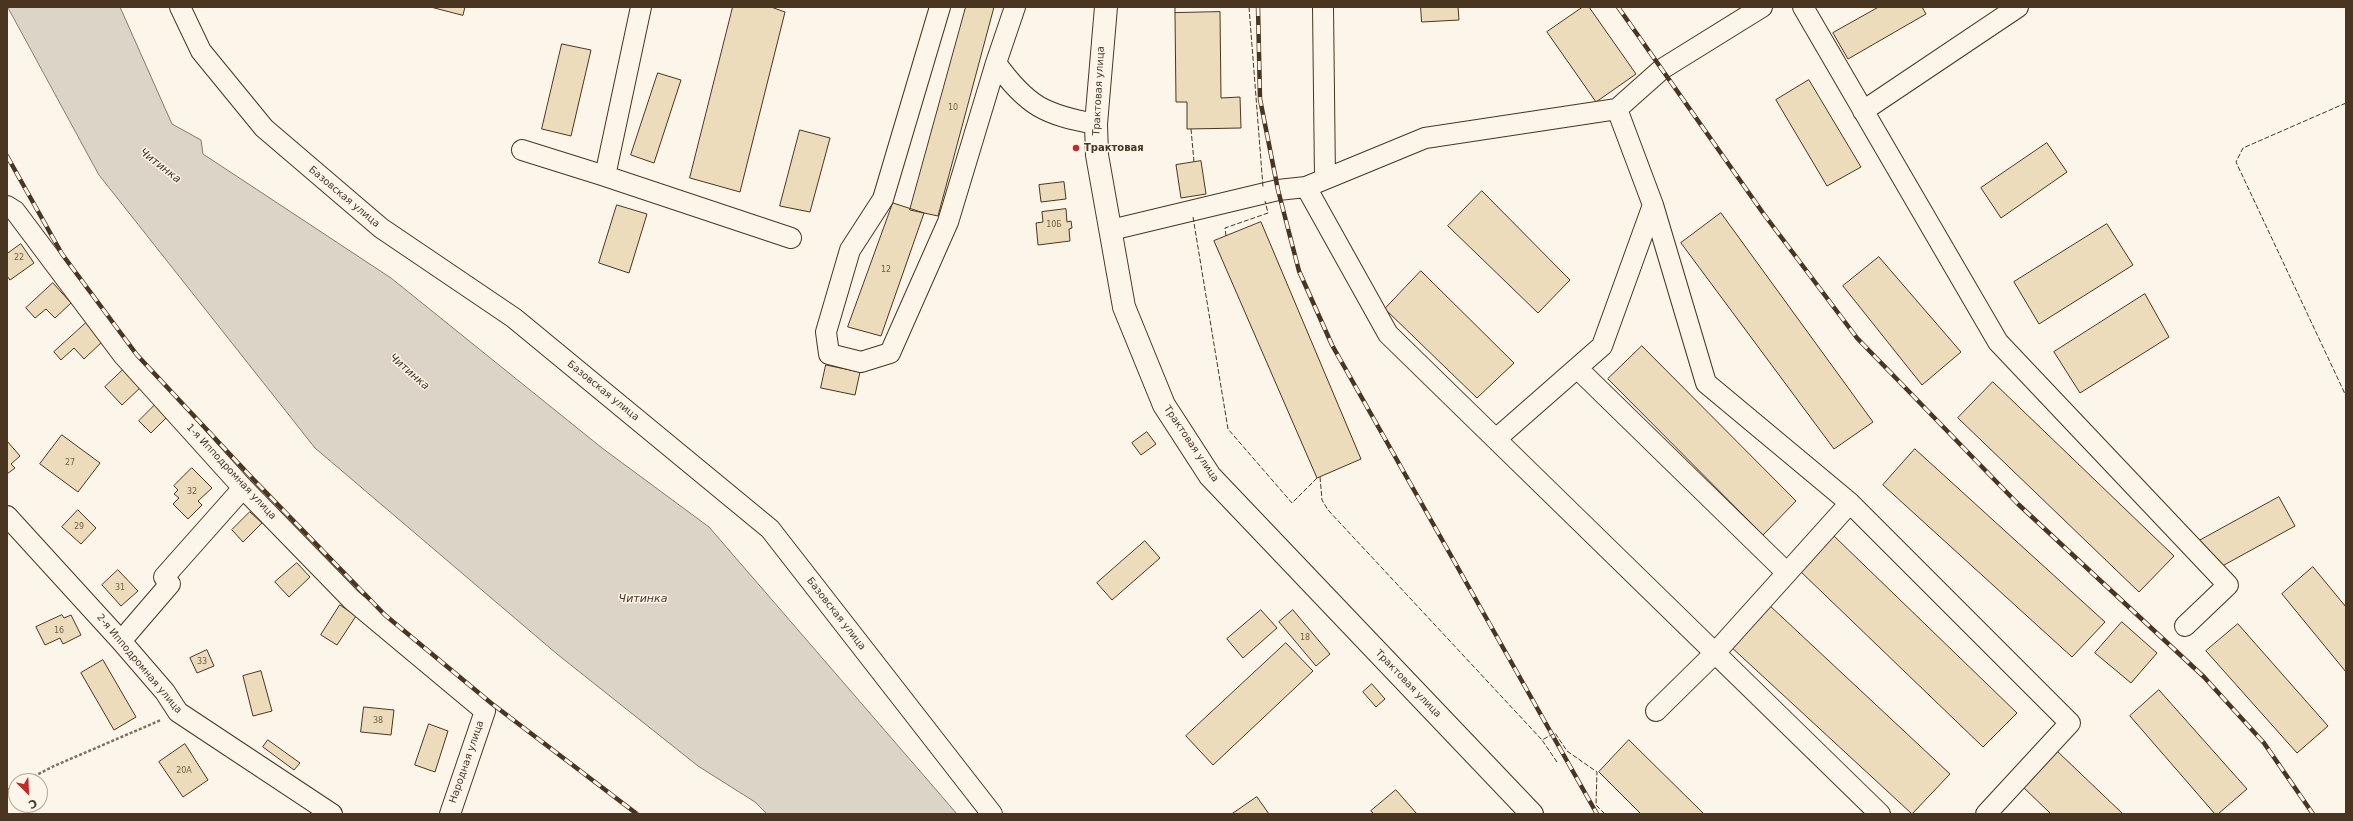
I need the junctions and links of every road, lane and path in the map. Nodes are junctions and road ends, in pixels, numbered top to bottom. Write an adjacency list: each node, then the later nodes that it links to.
1 (180, 7): 37 (street, Базовская улица)
2 (641, 7): 15 (street)
3 (940, 7): 10 (street)
4 (1015, 7): 10 (street)
5 (1106, 7): 13 (main road, Трактовая улица)
6 (1323, 7): 16 (street)
7 (1762, 7): 11 (street)
8 (1803, 7): 12 (street)
9 (2018, 7): 12 (street)
10 (996, 63): 13 (street)
11 (1618, 109): 16 (street); 18 (street)
12 (1863, 111): 28 (street)
13 (1096, 124): 20 (main road, Трактовая улица)
14 (522, 150): 15 (street)
15 (605, 176): 21 (street)
16 (1325, 179): 17 (street)
17 (1306, 187): 20 (street); 23 (street)
18 (1654, 205): 22 (street); 25 (street)
19 (7, 206): 24 (street, 1-я Ипподромная улица)
20 (1111, 230): 38 (main road, Трактовая улица)
21 (791, 238)
22 (1577, 368): 23 (street); 27 (street)
23 (1496, 439): 30 (street)
24 (243, 488): 29 (street); 31 (street, 1-я Ипподромная улица)
25 (1850, 502): 27 (street); 40 (street)
26 (7, 516): 29 (street, 2-я Ипподромная улица)
27 (1787, 573): 30 (street)
28 (2185, 626)
29 (121, 641): 33 (street, 2-я Ипподромная улица)
30 (1715, 653): 32 (street); 39 (street)
31 (485, 711): 36 (street, Народная улица)
32 (1656, 711)
33 (178, 712): 34 (path); 35 (street, 2-я Ипподромная улица)
34 (40, 773)
35 (332, 814)
36 (450, 814)
37 (992, 814)
38 (1532, 814)
39 (1880, 814)
40 (1986, 814)

